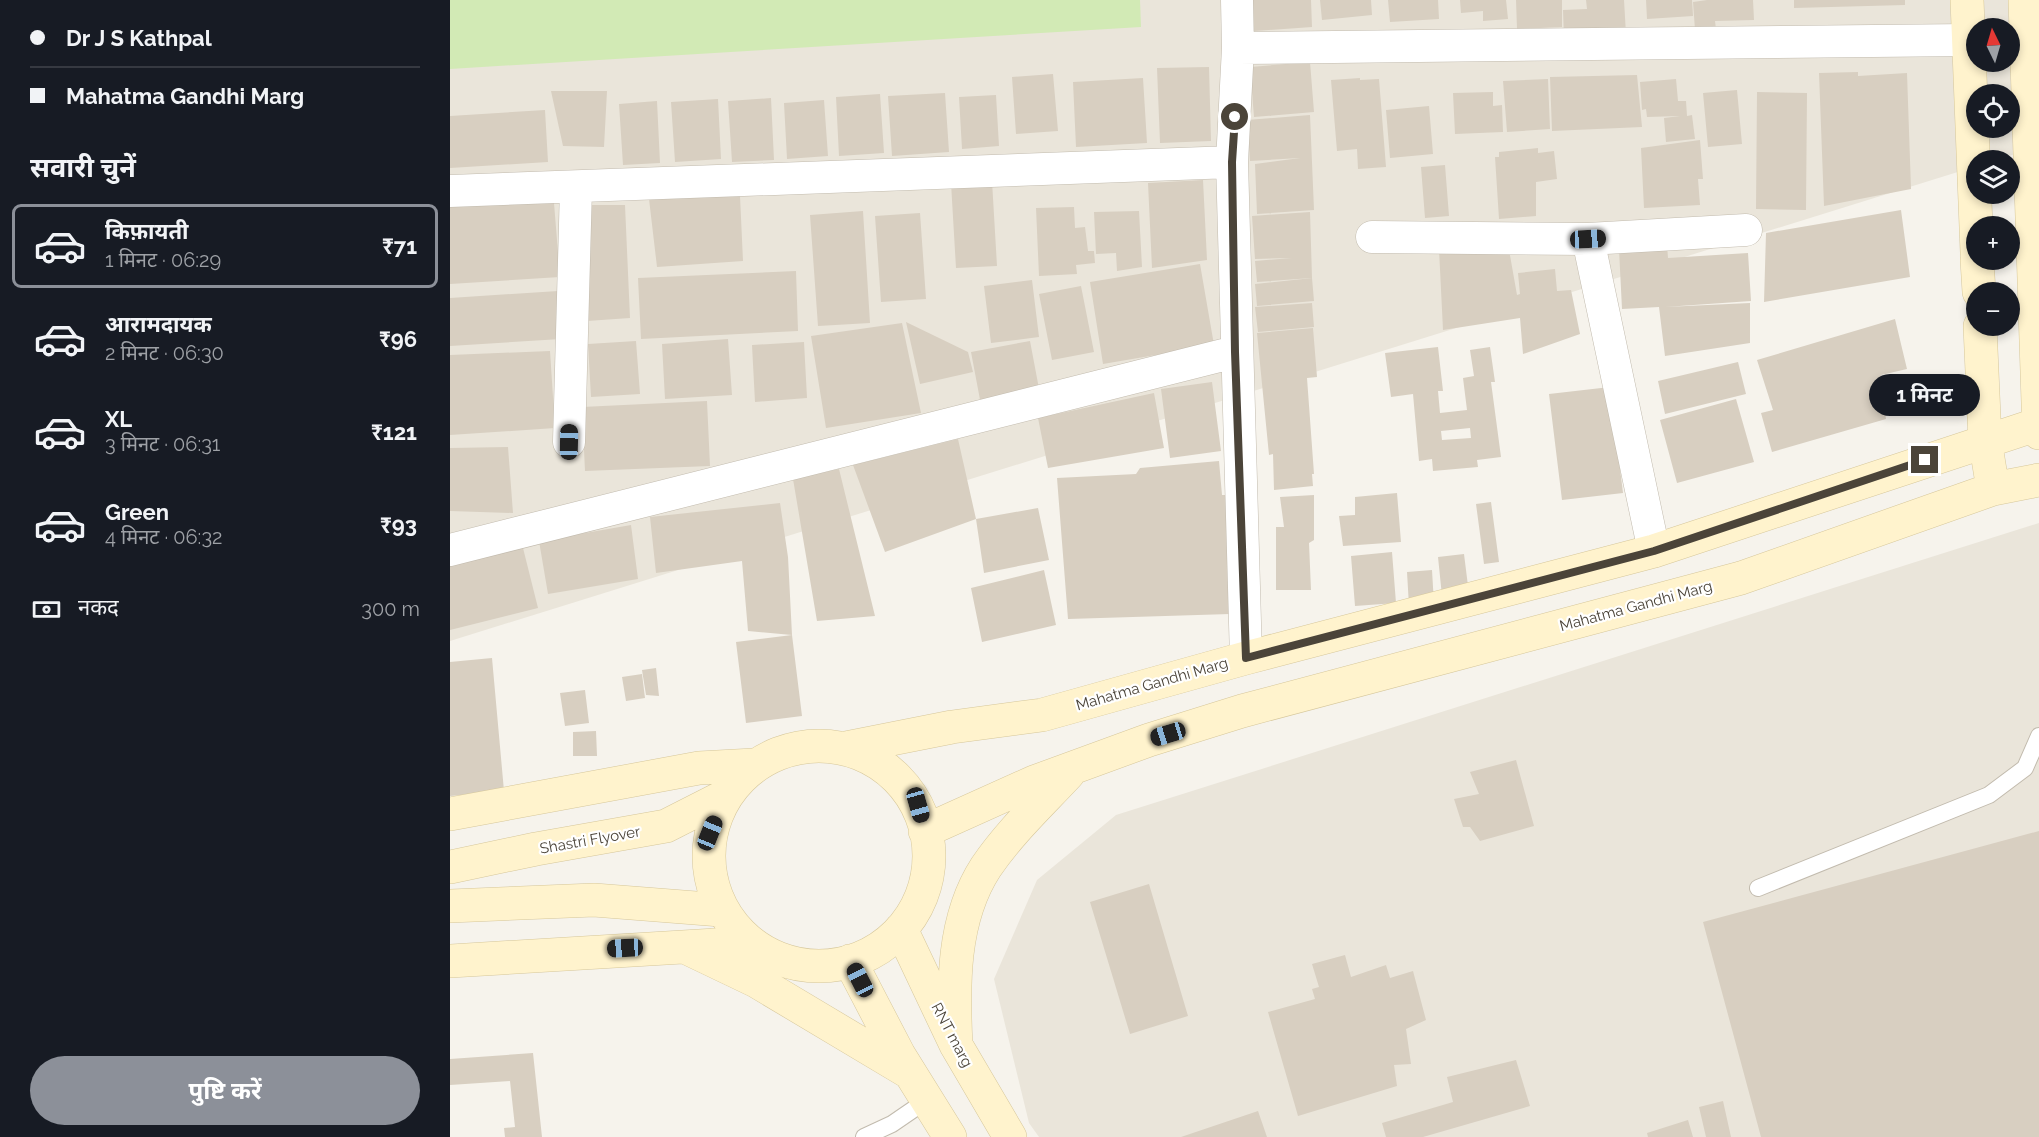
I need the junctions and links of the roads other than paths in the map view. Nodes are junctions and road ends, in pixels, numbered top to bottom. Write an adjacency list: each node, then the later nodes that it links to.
1 (1237, 0): 6 (street)
2 (1967, 0): 4 (main road)
3 (2025, 0): 17 (main road)
4 (1967, 18)
5 (1966, 40): 6 (street)
6 (1238, 48): 8 (street)
7 (1969, 72): 11 (main road)
8 (1232, 162): 9 (street); 16 (street)
9 (576, 188): 10 (street); 19 (street)
10 (450, 191)
11 (1975, 216)
12 (1746, 230): 14 (street)
13 (1372, 237): 14 (street)
14 (1588, 239): 23 (street)
15 (1980, 336): 18 (main road)
16 (1235, 352): 22 (street); 24 (street)
17 (2039, 427): 18 (main road, Mahatma Gandhi Marg)
18 (1985, 440): 21 (main road); 23 (main road, Mahatma Gandhi Marg)
19 (569, 442)
20 (2039, 480): 21 (main road, Mahatma Gandhi Marg)
21 (1992, 489): 28 (main road, Mahatma Gandhi Marg)
22 (450, 550)
23 (1654, 551): 24 (main road, Mahatma Gandhi Marg)
24 (1246, 658): 26 (main road, Mahatma Gandhi Marg)
25 (2039, 736): 33 (lane)
26 (846, 748): 27 (main road, Mahatma Gandhi Marg); 31 (main road)
27 (754, 765): 29 (main road); 30 (main road)
28 (1076, 766): 31 (main road, Mahatma Gandhi Marg); 41 (main road)
29 (724, 796): 32 (main road, Shastri Flyover); 35 (main road)
30 (450, 814)
31 (925, 831): 36 (main road)
32 (450, 867)
33 (1758, 888)
34 (450, 906): 35 (main road)
35 (721, 910): 37 (main road)
36 (901, 929): 40 (main road); 41 (main road, RNT marg)
37 (749, 943): 38 (main road); 40 (main road)
38 (682, 946): 39 (main road); 42 (main road)
39 (450, 961)
40 (850, 961): 42 (main road)
41 (956, 1045): 45 (main road, RNT marg)
42 (919, 1087): 43 (lane); 44 (main road)
43 (864, 1137)
44 (950, 1137)
45 (1010, 1137)

